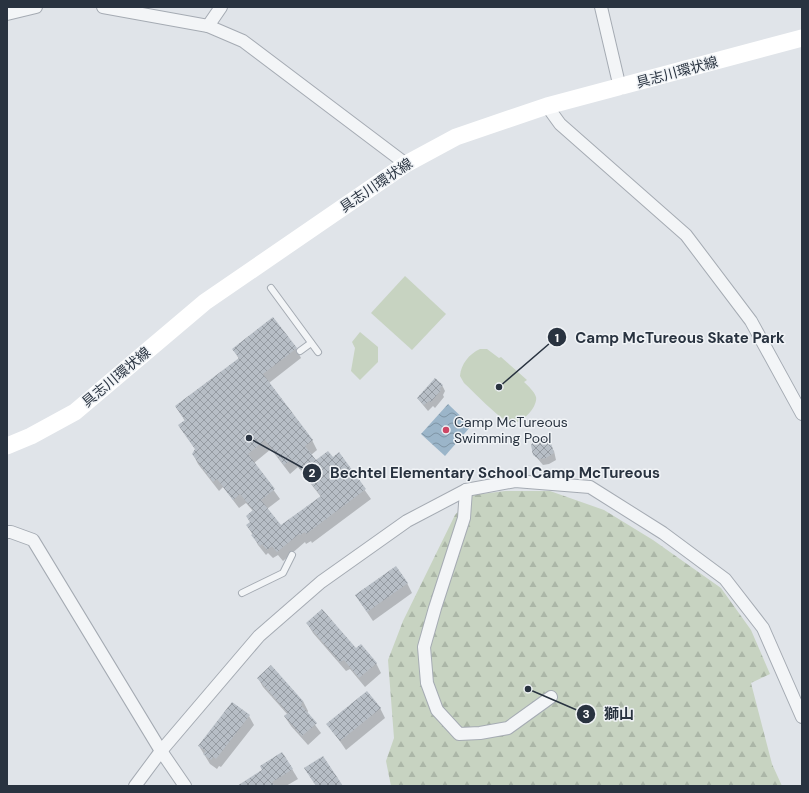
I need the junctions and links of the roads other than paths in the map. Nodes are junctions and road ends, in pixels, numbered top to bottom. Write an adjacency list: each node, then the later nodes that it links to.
1 (36, 7): 5 (street)
2 (103, 7): 6 (street)
3 (221, 7): 6 (street)
4 (601, 7): 8 (street)
5 (7, 14)
6 (208, 26): 10 (street)
7 (802, 38): 8 (main road, 具志川環状線)
8 (620, 88): 9 (main road, 具志川環状線)
9 (547, 106): 10 (main road, 具志川環状線); 15 (street)
10 (406, 164): 16 (main road, 具志川環状線)
11 (271, 288): 12 (lane)
12 (311, 343): 13 (lane); 14 (lane)
13 (300, 351)
14 (318, 352)
15 (802, 414)
16 (7, 446)
17 (466, 490): 21 (street); 22 (street); 23 (street)
18 (7, 532): 23 (street)
19 (292, 555): 20 (lane)
20 (242, 593)
21 (551, 697)
22 (802, 717)
23 (161, 751): 24 (street); 25 (street)
24 (135, 786)
25 (185, 786)

